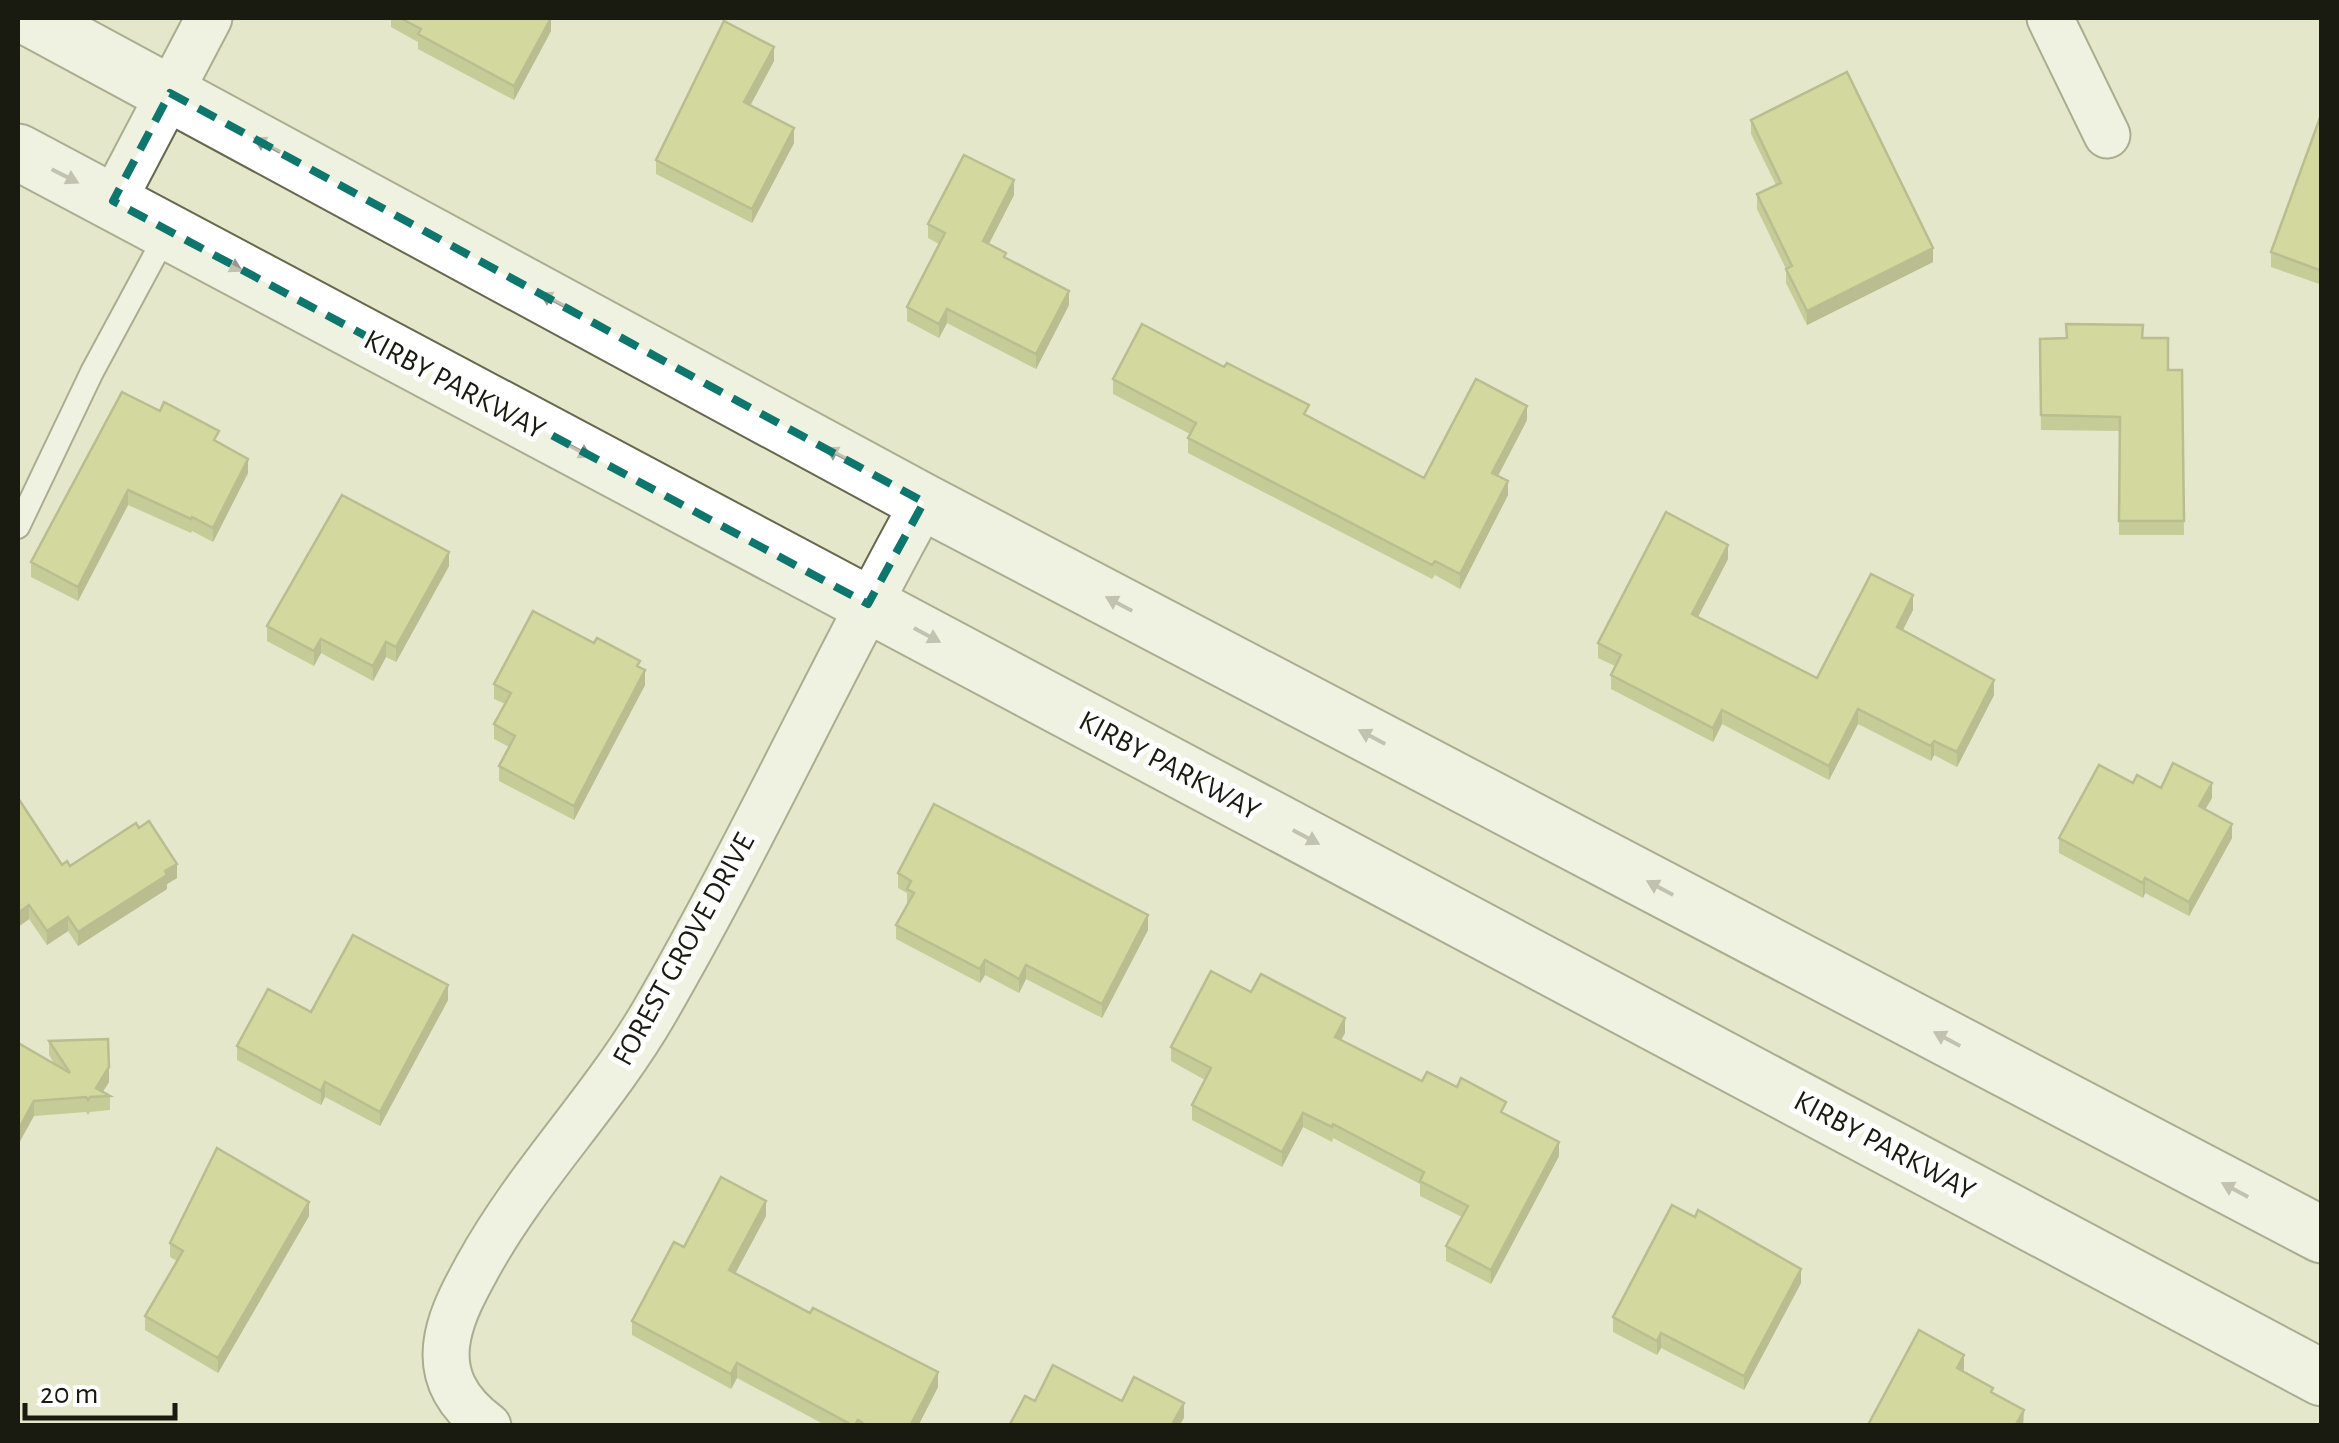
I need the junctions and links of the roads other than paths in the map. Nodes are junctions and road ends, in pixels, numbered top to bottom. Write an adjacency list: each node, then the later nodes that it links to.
1 (30, 18): 4 (main road)
2 (209, 18): 4 (street)
3 (2050, 18): 5 (street)
4 (170, 92): 7 (street); 9 (main road, one-way to 4)
5 (2107, 134)
6 (18, 152): 7 (main road, KIRBY PARKWAY, one-way to 7)
7 (113, 201): 8 (main road, KIRBY PARKWAY)
8 (168, 231): 10 (lane); 11 (main road, KIRBY PARKWAY, one-way to 11)
9 (924, 502): 11 (street, FOREST GROVE DRIVE); 12 (main road, one-way to 9)
10 (18, 526)
11 (868, 604): 13 (main road, KIRBY PARKWAY, one-way to 13); 14 (street, FOREST GROVE DRIVE)
12 (2322, 1236)
13 (2322, 1378)
14 (488, 1426)

